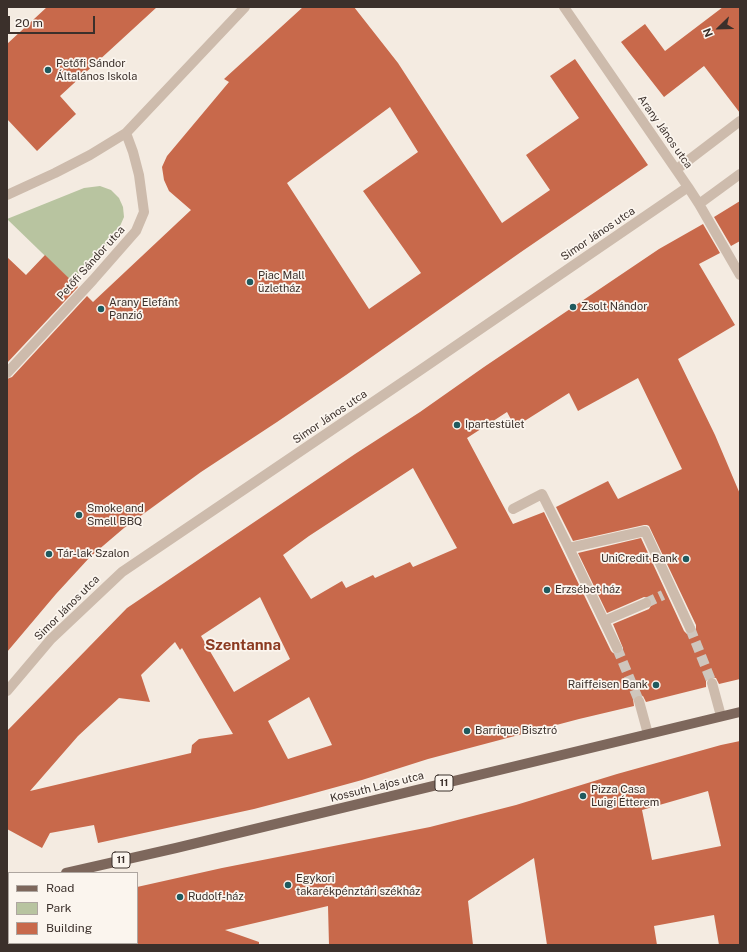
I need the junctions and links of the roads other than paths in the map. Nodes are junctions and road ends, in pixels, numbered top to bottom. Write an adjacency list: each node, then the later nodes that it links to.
1 (246, 7): 4 (street)
2 (564, 7): 5 (street, Arany János utca)
3 (740, 121): 5 (street)
4 (126, 133): 8 (street); 11 (street, Petőfi Sándor utca)
5 (677, 169): 7 (street, Arany János utca)
6 (740, 174): 9 (street)
7 (688, 187): 9 (street, Arany János utca); 19 (street, Simor János utca)
8 (7, 195)
9 (699, 204): 10 (street, Arany János utca)
10 (740, 275)
11 (7, 373)
12 (513, 509): 13 (street)
13 (569, 548): 15 (street); 16 (street)
14 (646, 603): 15 (street)
15 (604, 622): 17 (street)
16 (690, 628)
17 (617, 648)
18 (712, 683): 22 (street)
19 (7, 691)
20 (639, 701): 23 (street)
21 (740, 712): 22 (main road, Kossuth Lajos utca / 11)
22 (721, 716): 23 (main road, Kossuth Lajos utca / 11)
23 (648, 734): 24 (main road, Kossuth Lajos utca / 11)
24 (70, 872)

